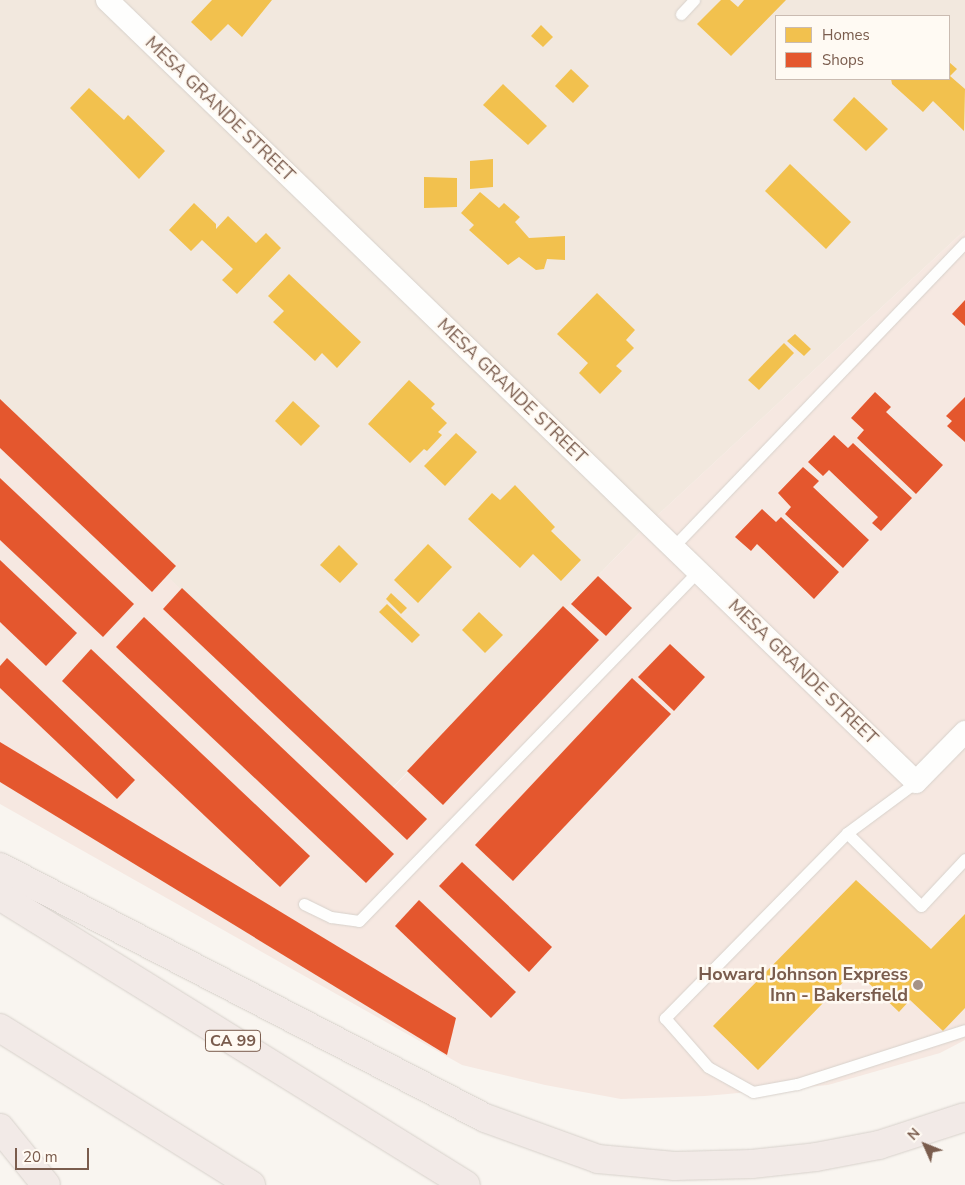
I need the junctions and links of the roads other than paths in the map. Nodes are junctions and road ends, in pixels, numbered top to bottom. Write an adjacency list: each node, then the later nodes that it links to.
1 (694, 0): 3 (lane)
2 (110, 1): 5 (street, MESA GRANDE STREET)
3 (681, 14)
4 (965, 243): 5 (lane)
5 (673, 547): 6 (street, MESA GRANDE STREET)
6 (698, 571): 8 (street, MESA GRANDE STREET); 13 (lane)
7 (965, 732): 8 (street)
8 (916, 782): 9 (lane)
9 (847, 833): 10 (lane); 15 (lane)
10 (965, 859)
11 (0, 868): 16 (highway)
12 (0, 896): 20 (highway, CA 99)
13 (304, 904)
14 (0, 1028): 19 (highway)
15 (965, 1030)
16 (965, 1117)
17 (0, 1128): 18 (highway)
18 (46, 1185)
19 (251, 1185)
20 (466, 1185)

